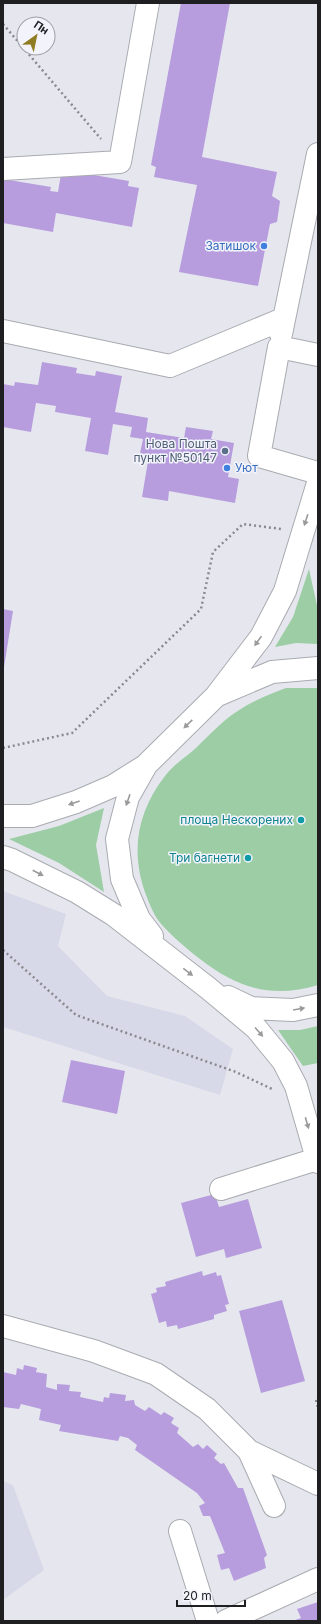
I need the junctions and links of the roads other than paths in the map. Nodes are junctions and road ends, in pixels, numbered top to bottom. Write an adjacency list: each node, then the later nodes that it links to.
1 (148, 3): 3 (street)
2 (318, 154): 4 (street)
3 (3, 169)
4 (283, 319): 5 (street); 6 (street)
5 (3, 331)
6 (280, 347): 7 (street); 8 (street)
7 (318, 355)
8 (318, 473)
9 (318, 483): 11 (street, one-way to 11)
10 (318, 668): 11 (street)
11 (216, 696): 12 (street, one-way to 12)
12 (146, 766): 13 (street, one-way to 13); 15 (street, one-way to 15)
13 (3, 816)
14 (3, 857): 15 (street, one-way to 15)
15 (168, 956): 16 (street, one-way to 16)
16 (208, 988): 17 (street, one-way to 17); 18 (street, one-way to 18)
17 (318, 1005)
18 (318, 1161): 19 (street)
19 (221, 1189)
20 (3, 1326): 21 (street)
21 (249, 1451): 22 (street); 23 (street)
22 (318, 1484)
23 (274, 1506)
24 (180, 1531): 26 (street)
25 (318, 1579): 27 (street)
26 (208, 1621)
27 (226, 1621)

